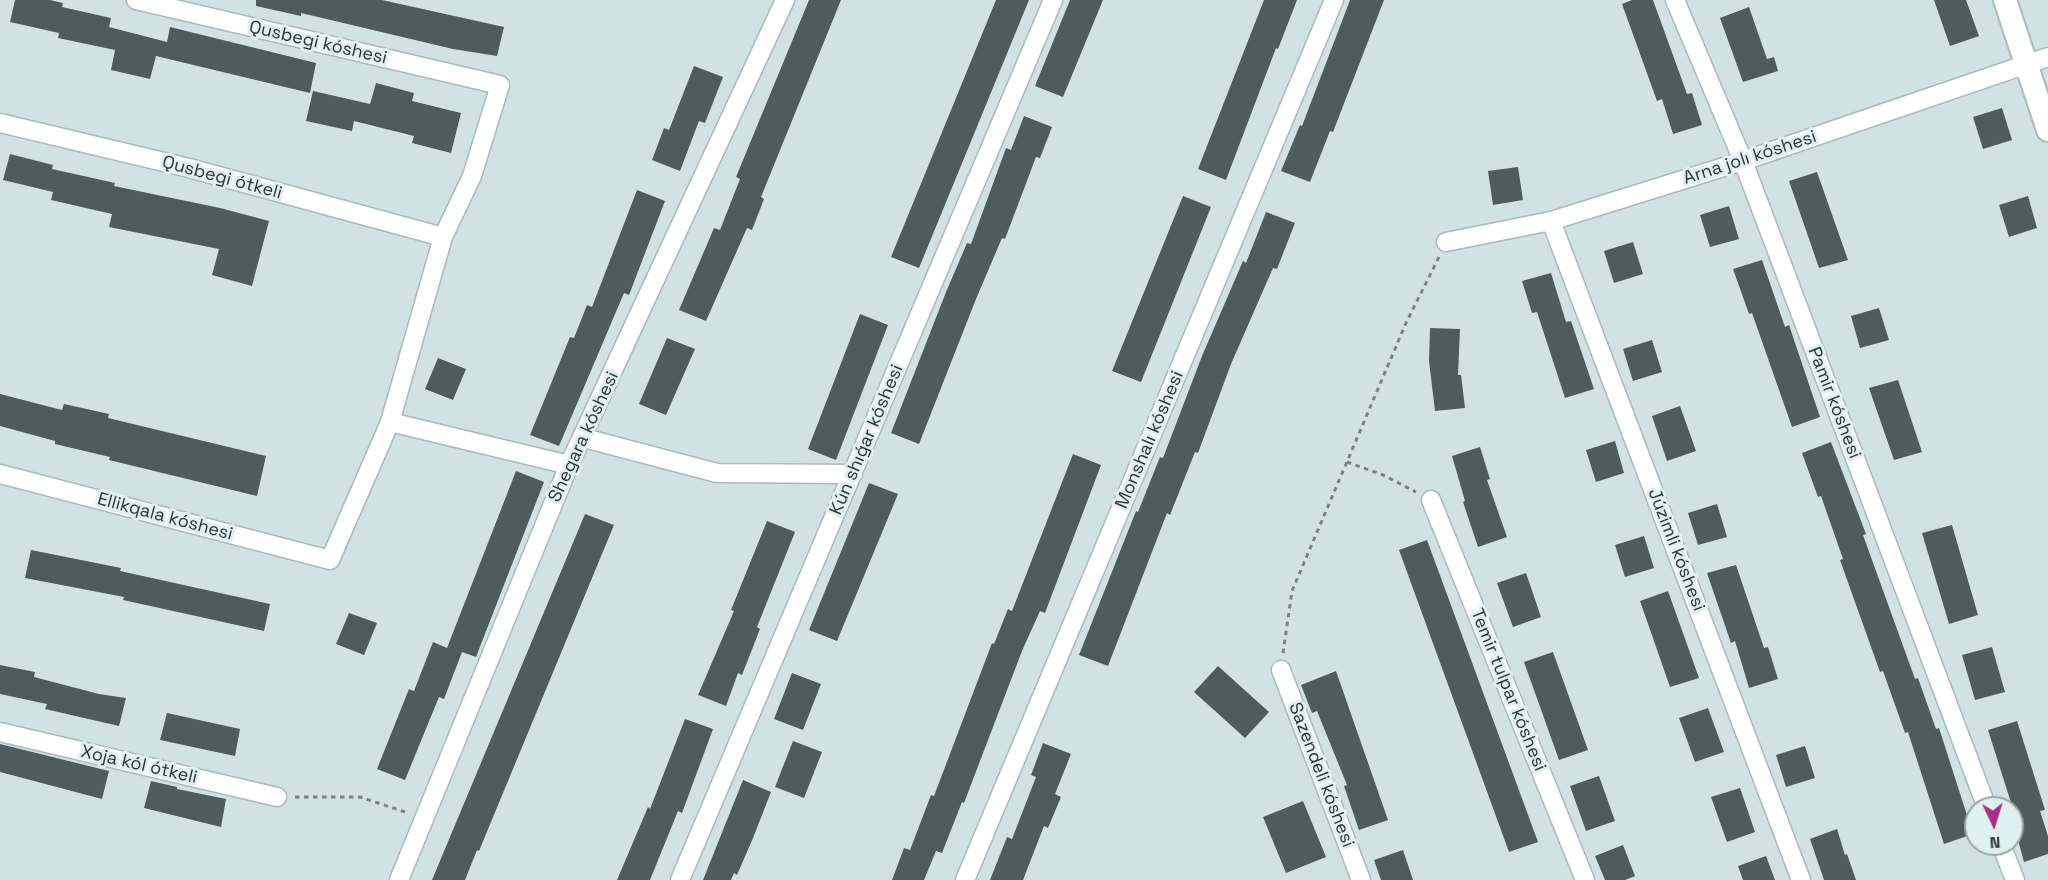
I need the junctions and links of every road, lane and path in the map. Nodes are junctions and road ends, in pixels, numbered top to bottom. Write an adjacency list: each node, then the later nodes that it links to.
1 (136, 0): 13 (street, Qusbegi kóshesi)
2 (785, 0): 16 (street, Shegara kóshesi)
3 (1053, 0): 20 (street, Kún shıǵar kóshesi)
4 (1334, 0): 30 (street, Monshalı kóshesi)
5 (1675, 0): 11 (street, Pamir kóshesi)
6 (2005, 0): 8 (street)
7 (2048, 57): 8 (street, Arna jolı kóshesi)
8 (2026, 66): 10 (street); 11 (street, Arna jolı kóshesi)
9 (0, 123): 13 (street, Qusbegi ótkeli)
10 (2048, 130)
11 (1743, 161): 12 (street, Arna jolı kóshesi); 24 (street, Pamir kóshesi)
12 (1551, 220): 14 (street, Arna jolı kóshesi); 33 (street, Júzimli kóshesi)
13 (442, 237): 15 (street)
14 (1446, 242): 17 (path)
15 (390, 422): 18 (street); 19 (street, Ellikqala kóshesi)
16 (584, 438): 18 (street, Shegara kóshesi); 20 (street)
17 (1347, 462): 21 (path); 22 (path)
18 (569, 465): 26 (street, Shegara kóshesi)
19 (0, 474)
20 (852, 474): 29 (street, Kún shıǵar kóshesi)
21 (1431, 500): 32 (street, Temir tulpar kóshesi)
22 (1281, 670): 31 (street, Sazendeli kóshesi)
23 (0, 732): 25 (street, Xoja kól ótkeli)
24 (1982, 796)
25 (277, 797): 26 (path)
26 (424, 818): 28 (street, Shegara kóshesi)
27 (2006, 856): 34 (street)
28 (399, 880)
29 (680, 880)
30 (965, 880)
31 (1361, 880)
32 (1585, 880)
33 (1801, 880)
34 (2015, 880)

